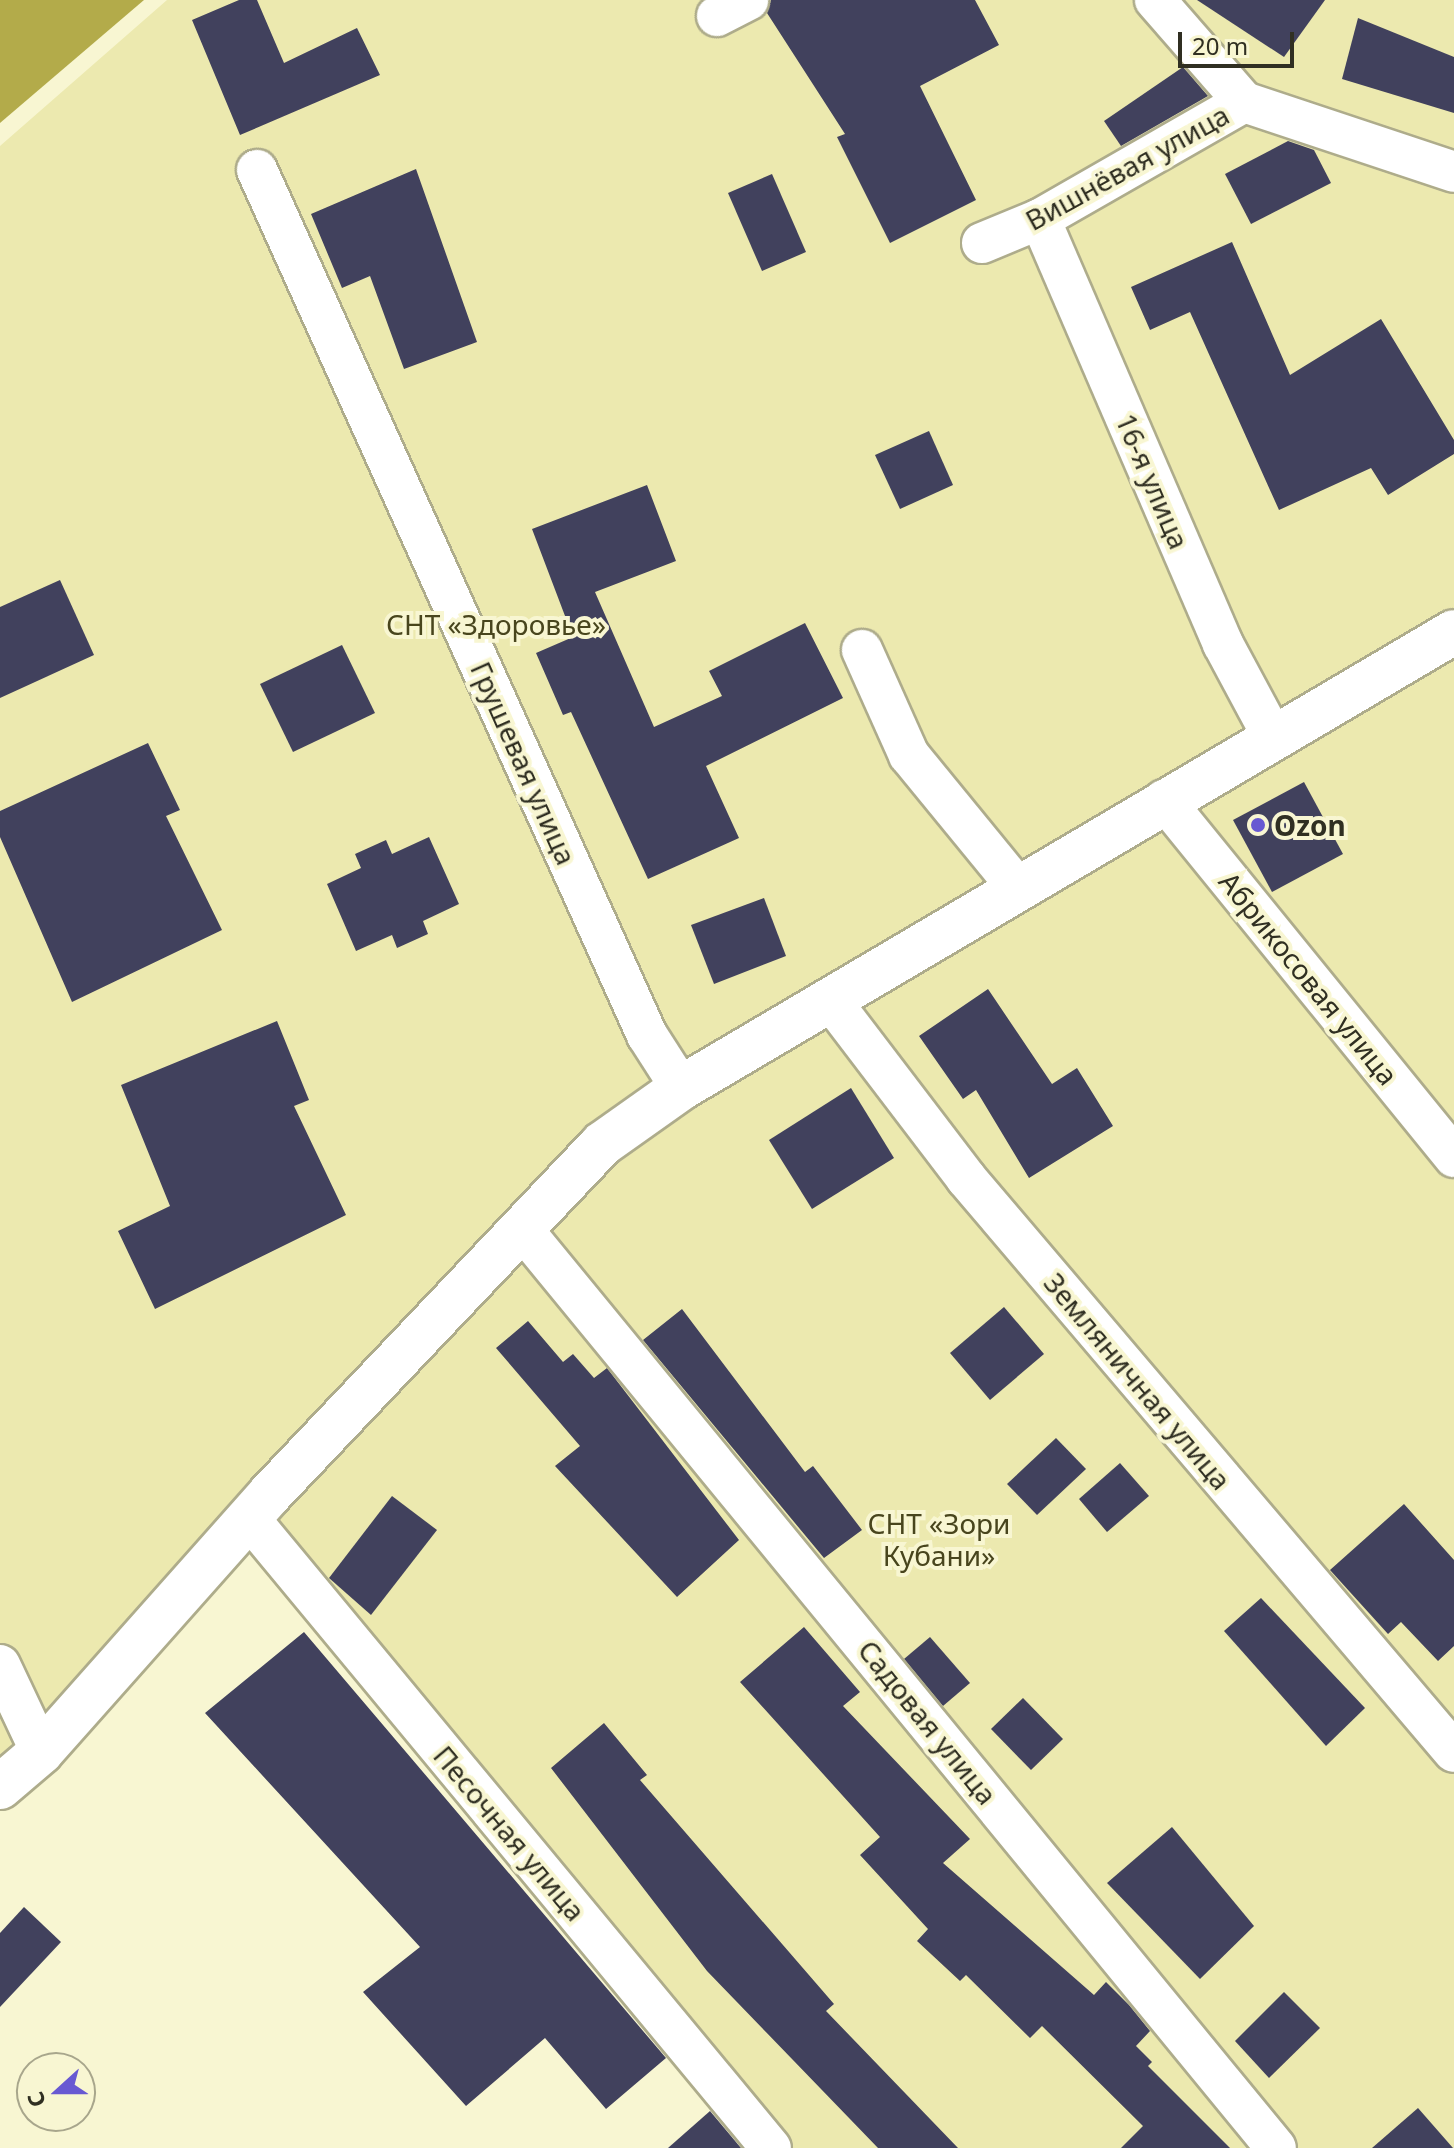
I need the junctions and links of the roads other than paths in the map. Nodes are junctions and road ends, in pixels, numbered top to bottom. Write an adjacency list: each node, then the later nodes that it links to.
1 (1155, 0): 2 (street)
2 (1244, 102): 4 (street, Вишнёвая улица); 5 (street, Вишнёвая улица)
3 (257, 170): 13 (street, Грушевая улица)
4 (1454, 172)
5 (1040, 219): 6 (street, Вишнёвая улица); 9 (street, 16-я улица)
6 (982, 243)
7 (1454, 632): 9 (street)
8 (862, 650): 11 (street)
9 (1274, 739): 10 (street)
10 (1164, 800): 11 (street); 14 (street, Абрикосовая улица)
11 (1018, 888): 12 (street)
12 (832, 1002): 13 (street); 19 (street, Земляничная улица)
13 (681, 1088): 15 (street)
14 (1454, 1157)
15 (523, 1230): 16 (street); 22 (street, Садовая улица)
16 (249, 1518): 18 (street); 21 (street, Песочная улица)
17 (0, 1665): 18 (street)
18 (41, 1752): 20 (street)
19 (1454, 1752)
20 (0, 1787)
21 (771, 2148)
22 (1276, 2148)

